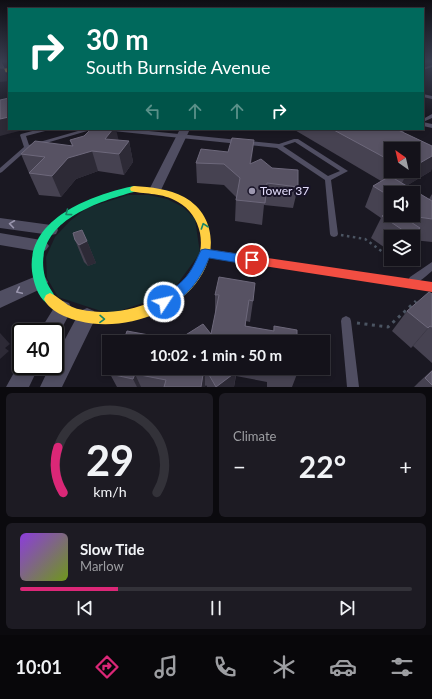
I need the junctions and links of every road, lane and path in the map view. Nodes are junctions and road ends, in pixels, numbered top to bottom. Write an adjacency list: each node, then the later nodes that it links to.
1 (43, 130): 9 (lane)
2 (87, 130): 9 (lane)
3 (130, 130): 5 (lane)
4 (402, 130): 6 (lane)
5 (183, 133): 8 (lane); 12 (street)
6 (385, 136): 7 (street)
7 (397, 142)
8 (279, 146): 11 (lane); 11 (lane)
9 (27, 147): 10 (lane)
10 (0, 171)
11 (328, 179): 15 (lane)
12 (155, 190): 14 (street, one-way to 14); 19 (street, one-way to 12)
13 (0, 223): 14 (street, one-way to 13)
14 (51, 230): 17 (street)
15 (334, 234): 18 (path)
16 (0, 239): 17 (street)
17 (41, 246): 21 (street)
18 (384, 253)
19 (205, 254): 22 (street); 27 (street, one-way to 19)
20 (432, 266): 22 (lane)
21 (39, 282): 25 (street, one-way to 25); 26 (street)
22 (409, 284): 23 (street); 24 (lane)
23 (432, 287)
24 (426, 296): 28 (path)
25 (0, 300)
26 (63, 309): 27 (street); 29 (street)
27 (87, 318): 32 (street)
28 (346, 321): 33 (lane)
29 (54, 323)
30 (24, 375): 31 (street)
31 (17, 387)
32 (51, 387)
33 (353, 387)

